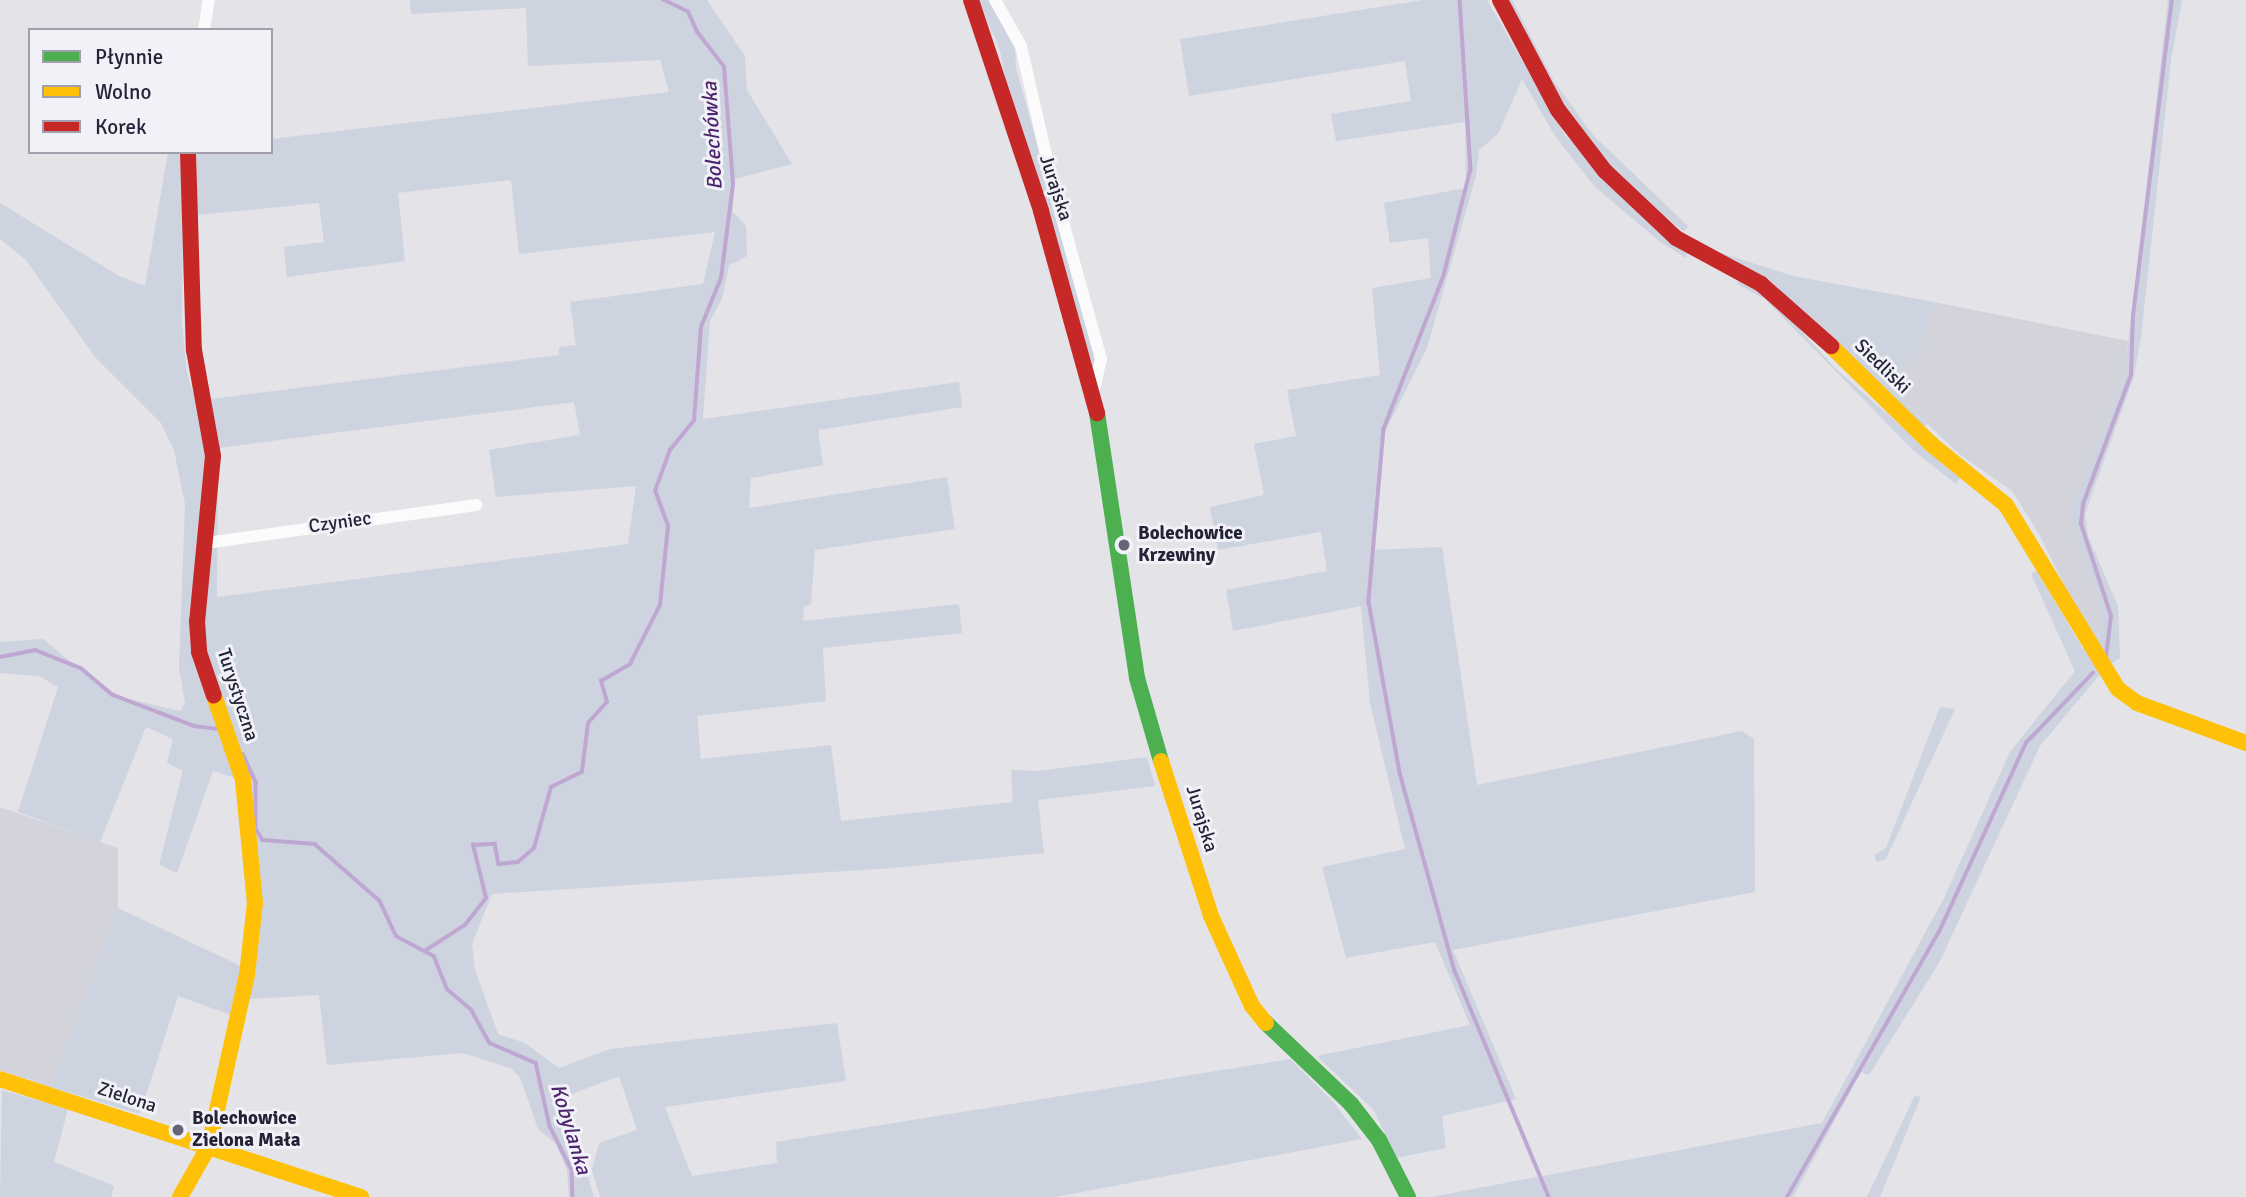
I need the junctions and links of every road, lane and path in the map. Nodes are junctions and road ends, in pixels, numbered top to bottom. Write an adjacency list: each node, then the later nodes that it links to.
1 (209, 0): 5 (street)
2 (971, 0): 7 (street, Jurajska)
3 (995, 0): 7 (street, Jurajska)
4 (1500, 0): 10 (street, Siedliski)
5 (204, 28)
6 (188, 154): 9 (street, Turystyczna)
7 (1094, 390): 15 (street, Jurajska)
8 (475, 505): 9 (street, Czyniec)
9 (206, 543): 12 (street, Turystyczna)
10 (2246, 743)
11 (0, 1079): 12 (street, Zielona)
12 (209, 1146): 13 (street, Turystyczna); 14 (street, Zielona)
13 (180, 1197)
14 (361, 1197)
15 (1408, 1197)

